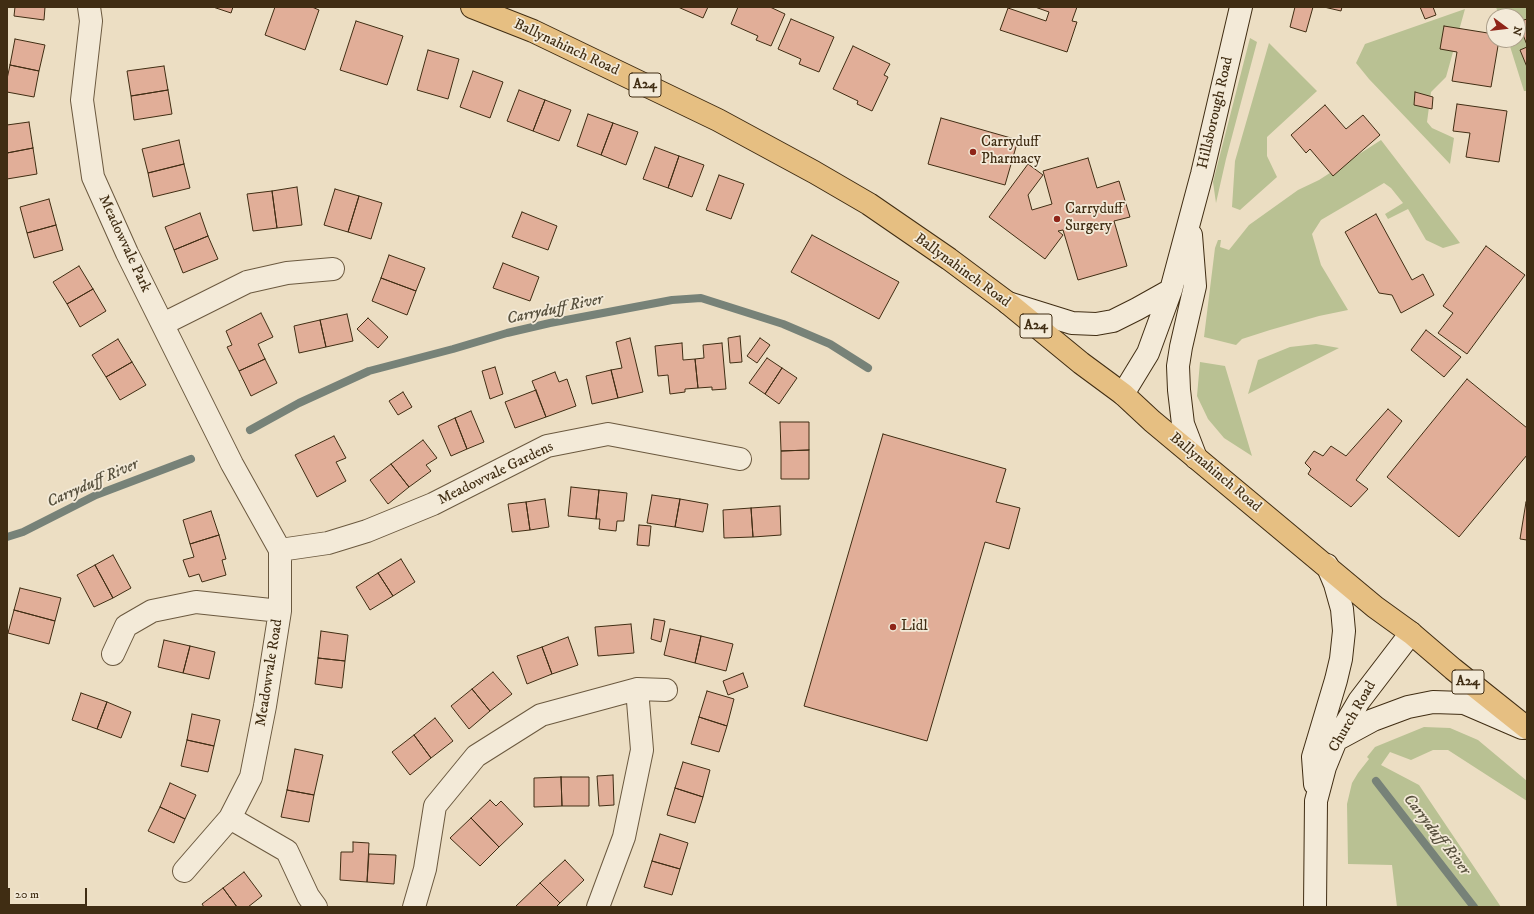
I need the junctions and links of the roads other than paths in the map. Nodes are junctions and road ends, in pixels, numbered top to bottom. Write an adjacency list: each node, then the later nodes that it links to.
1 (89, 7): 8 (street, Meadowvale Park)
2 (472, 7): 7 (highway, Ballynahinch Road / A24)
3 (1241, 7): 4 (street, Hillsborough Road)
4 (1190, 218): 6 (street, Hillsborough Road); 10 (street, Hillsborough Road)
5 (333, 269): 8 (street)
6 (1171, 290): 7 (street); 9 (street, Hillsborough Road)
7 (1008, 303): 9 (highway, Ballynahinch Road / A24)
8 (163, 324): 12 (street, Meadowvale Park)
9 (1123, 394): 10 (highway, Ballynahinch Road / A24)
10 (1196, 458): 14 (highway, Ballynahinch Road / A24)
11 (740, 459): 13 (street, Meadowvale Gardens)
12 (232, 464): 13 (street, Meadowvale Road)
13 (280, 550): 15 (street, Meadowvale Road)
14 (1327, 565): 16 (highway, Ballynahinch Road / A24); 22 (street)
15 (280, 611): 17 (street); 23 (street, Meadowvale Road)
16 (1411, 633): 20 (highway, Ballynahinch Road / A24); 21 (street, Church Road)
17 (113, 654)
18 (637, 689): 19 (street); 26 (street); 27 (street)
19 (666, 690)
20 (1527, 729): 21 (street)
21 (1336, 740): 22 (street, Church Road)
22 (1316, 801): 28 (street, Church Road)
23 (230, 818): 24 (street, Meadowvale Road); 25 (street)
24 (184, 871)
25 (316, 907)
26 (414, 907)
27 (598, 907)
28 (1315, 907)

